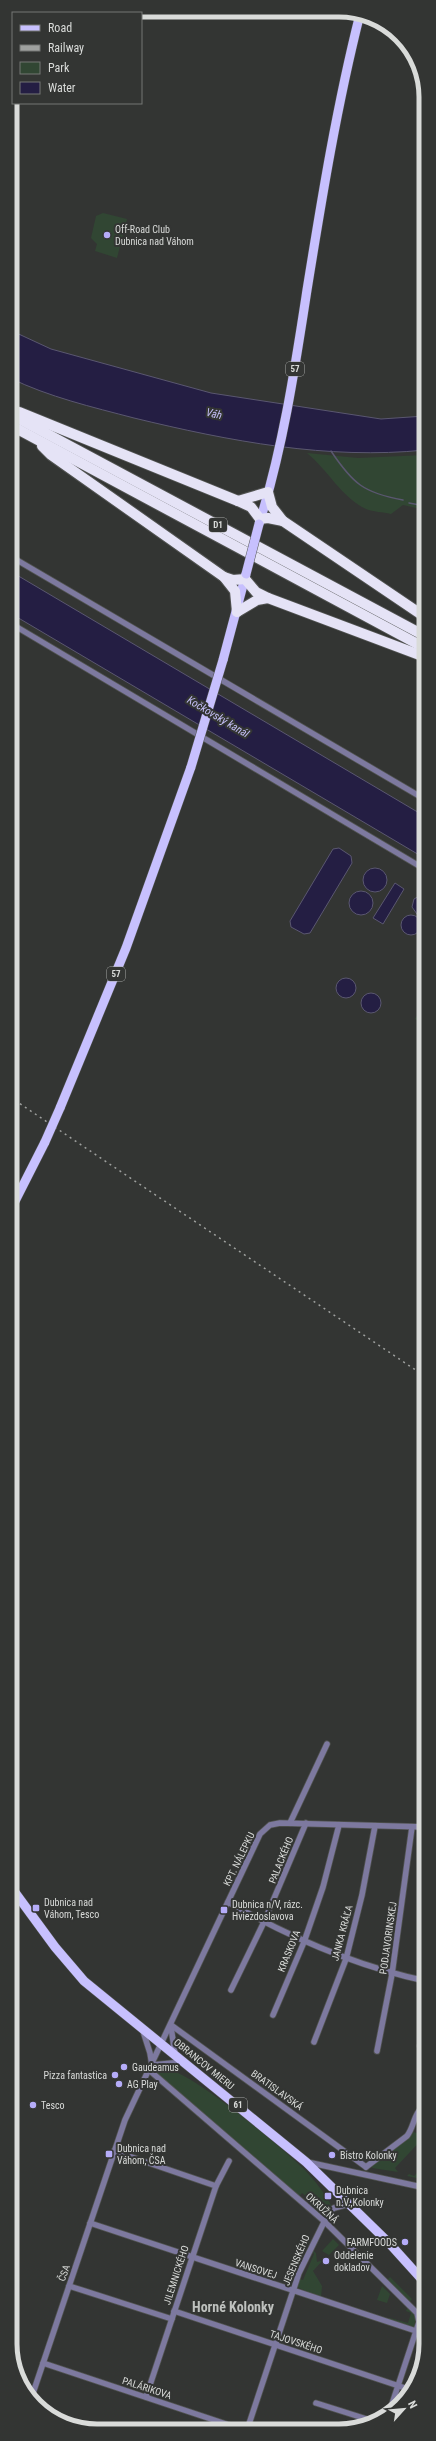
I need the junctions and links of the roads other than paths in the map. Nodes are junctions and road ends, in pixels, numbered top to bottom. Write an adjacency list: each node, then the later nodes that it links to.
1 (359, 20): 6 (main road, 57)
2 (17, 411): 7 (highway)
3 (17, 418): 17 (highway, D1)
4 (17, 429): 5 (highway, D1)
5 (33, 438): 12 (highway); 18 (highway, D1)
6 (269, 490): 7 (highway); 8 (highway); 9 (main road, 57)
7 (238, 500): 9 (highway)
8 (283, 521): 9 (highway); 15 (highway)
9 (260, 522): 11 (main road, 57, bridge)
10 (17, 560): 20 (street)
11 (246, 576): 12 (highway); 13 (highway); 14 (main road, 57)
12 (224, 577): 14 (highway)
13 (268, 598): 14 (highway); 19 (highway)
14 (237, 612): 22 (main road, 57, bridge)
15 (419, 613)
16 (17, 627): 21 (street)
17 (419, 632)
18 (419, 644)
19 (419, 654)
20 (419, 796)
21 (419, 866)
22 (17, 1197)
23 (327, 1744): 24 (street)
24 (290, 1823): 25 (street, KPT. NÁLEPKU); 31 (street, KPT. NÁLEPKU)
25 (306, 1823): 26 (street, KPT. NÁLEPKU); 32 (street, PALACKÉHO)
26 (339, 1825): 27 (street, KPT. NÁLEPKU); 33 (street, KRASKOVA)
27 (375, 1826): 28 (street, KPT. NÁLEPKU); 34 (street, JANKA KRÁĽA)
28 (412, 1827): 29 (street, KPT. NÁLEPKU); 35 (street, PODJAVORINSKEJ)
29 (419, 1827)
30 (17, 1895): 40 (main road, OBRANCOV MIERU / 61)
31 (228, 1902): 32 (street); 39 (street, KPT. NÁLEPKU)
32 (264, 1922): 33 (street); 37 (street, PALACKÉHO)
33 (304, 1942): 34 (street); 38 (street, KRASKOVA)
34 (346, 1959): 35 (street); 41 (street, JANKA KRÁĽA)
35 (392, 1974): 36 (street); 43 (street, PODJAVORINSKEJ)
36 (419, 1980)
37 (231, 1990)
38 (273, 2015)
39 (171, 2025): 42 (street, KPT. NÁLEPKU); 44 (street); 51 (street, BRATISLAVSKÁ)
40 (143, 2029): 42 (main road, OBRANCOV MIERU / 61); 46 (street)
41 (314, 2042)
42 (162, 2044): 44 (main road, OBRANCOV MIERU / 61); 46 (street, ČSA)
43 (377, 2051)
44 (175, 2054): 45 (main road, OBRANCOV MIERU / 61)
45 (184, 2061): 46 (street); 50 (main road, OBRANCOV MIERU / 61)
46 (150, 2068): 48 (street, ČSA); 56 (street, OKRUŽNÁ)
47 (419, 2111): 51 (street)
48 (114, 2151): 53 (street); 57 (street, ČSA)
49 (229, 2161): 53 (street, JILEMNICKÉHO)
50 (306, 2162): 52 (street); 55 (main road, OBRANCOV MIERU / 61)
51 (366, 2167): 52 (street)
52 (366, 2174): 54 (street)
53 (216, 2186): 58 (street, JILEMNICKÉHO)
54 (419, 2186)
55 (350, 2203): 56 (street, JESENSKÉHO); 59 (main road, OBRANCOV MIERU / 61)
56 (324, 2221): 61 (street, JESENSKÉHO); 64 (street, OKRUŽNÁ)
57 (90, 2223): 58 (street, VANSOVEJ); 60 (street, ČSA)
58 (192, 2257): 61 (street, VANSOVEJ); 62 (street, JILEMNICKÉHO)
59 (419, 2276)
60 (69, 2286): 63 (street); 66 (street, ČSA)
61 (293, 2290): 64 (street, VANSOVEJ); 65 (street, JESENSKÉHO)
62 (174, 2311): 63 (street, JILEMNICKÉHO); 65 (street, TAJOVSKÉHO)
63 (172, 2319): 71 (street, JILEMNICKÉHO)
64 (416, 2331): 67 (street, OKRUŽNÁ)
65 (275, 2345): 67 (street, TAJOVSKÉHO); 75 (street, JESENSKÉHO)
66 (44, 2363): 70 (street, ČSA); 71 (street, PALÁRIKOVA)
67 (398, 2386): 68 (street, TAJOVSKÉHO); 69 (street, OKRUŽNÁ)
68 (405, 2388)
69 (397, 2389)
70 (34, 2392)
71 (146, 2397): 74 (street, PALÁRIKOVA)
72 (316, 2403): 73 (street)
73 (367, 2419)
74 (227, 2424)
75 (247, 2424)

